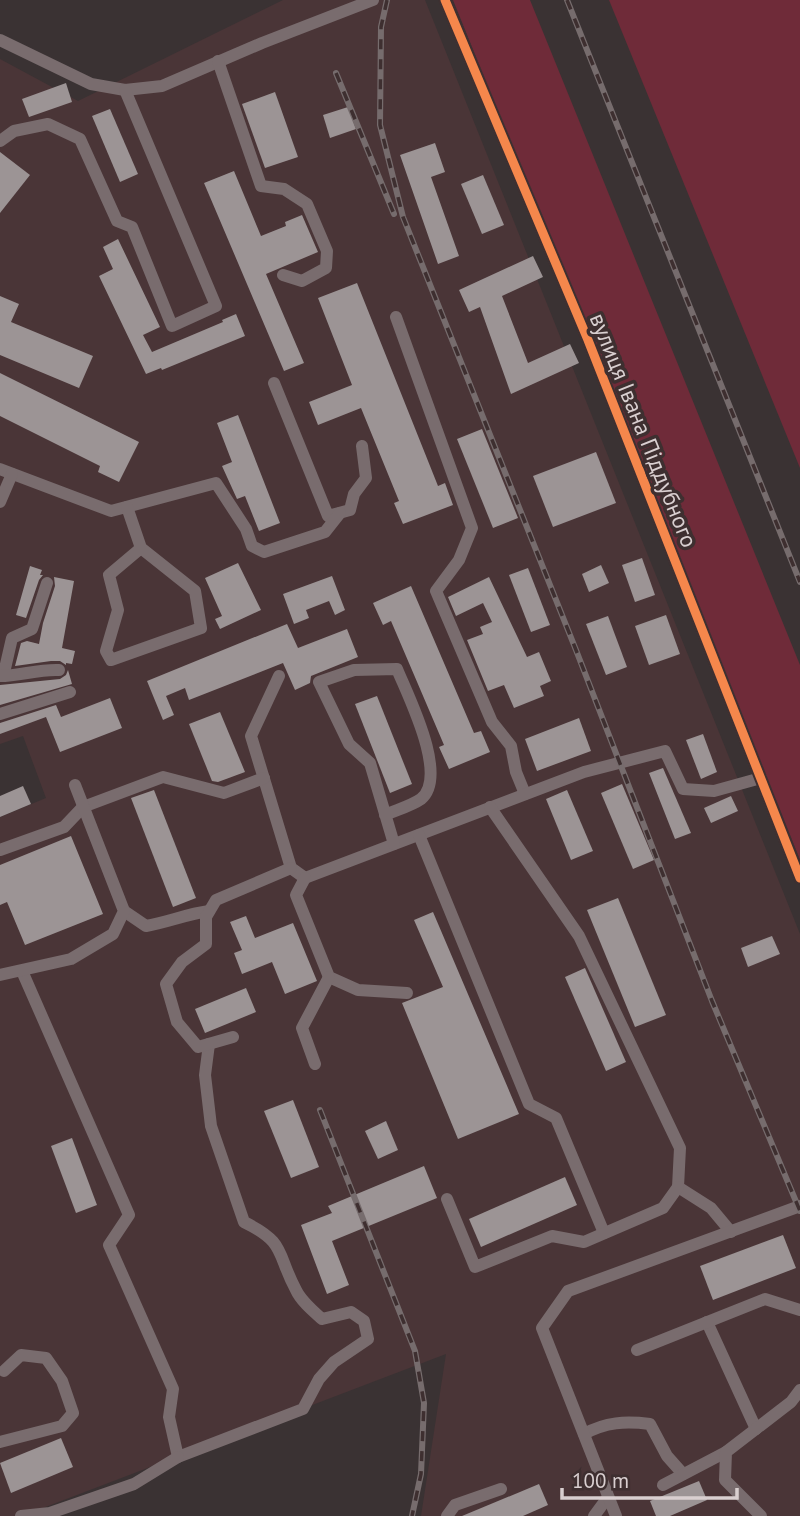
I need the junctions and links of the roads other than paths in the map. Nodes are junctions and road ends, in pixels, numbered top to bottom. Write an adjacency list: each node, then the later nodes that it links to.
1 (373, 0): 4 (street)
2 (445, 0): 23 (street, вулиця Івана Піддубного)
3 (0, 40): 5 (street)
4 (218, 61): 5 (street); 7 (street)
5 (125, 90): 6 (street)
6 (0, 142)
7 (283, 275)
8 (396, 317): 25 (street)
9 (274, 383): 14 (street)
10 (362, 446): 14 (street)
11 (6, 471): 12 (street); 13 (street)
12 (0, 502)
13 (127, 507): 14 (street); 15 (street)
14 (340, 513)
15 (141, 548): 15 (street)
16 (47, 583): 18 (street)
17 (59, 670): 18 (street)
18 (0, 675)
19 (279, 676): 22 (street)
20 (70, 692): 21 (street)
21 (0, 714)
22 (264, 778): 26 (street); 32 (street)
23 (761, 778): 25 (street); 34 (street, вулиця Івана Піддубного)
24 (75, 785): 26 (street)
25 (525, 794): 27 (street)
26 (83, 807): 31 (street); 35 (street)
27 (490, 807): 29 (street); 44 (street)
28 (385, 815): 28 (street); 30 (street)
29 (419, 835): 30 (street); 48 (street)
30 (394, 845): 33 (street)
31 (0, 850)
32 (291, 867): 33 (street); 36 (street)
33 (305, 878): 39 (street)
34 (800, 878)
35 (124, 911): 36 (street); 37 (street)
36 (209, 911): 42 (street)
37 (22, 971): 38 (street); 58 (street)
38 (0, 975)
39 (329, 977): 40 (street); 43 (street)
40 (407, 993)
41 (233, 1037): 42 (street)
42 (209, 1044): 58 (street)
43 (315, 1064)
44 (678, 1188): 47 (street); 48 (street)
45 (447, 1199): 48 (street)
46 (800, 1206): 47 (street)
47 (731, 1232): 55 (street)
48 (604, 1233)
49 (800, 1310): 50 (street)
50 (707, 1322): 51 (street); 54 (street)
51 (638, 1350)
52 (4, 1371): 56 (street)
53 (800, 1390): 54 (street)
54 (756, 1429): 57 (street)
55 (584, 1434): 59 (street); 62 (street)
56 (0, 1442)
57 (726, 1452): 59 (street); 67 (street)
58 (178, 1457): 63 (street)
59 (683, 1474): 60 (street)
60 (663, 1485)
61 (501, 1489): 64 (street)
62 (608, 1497): 65 (street); 66 (street)
63 (21, 1516)
64 (447, 1516)
65 (594, 1516)
66 (616, 1516)
67 (761, 1516)

